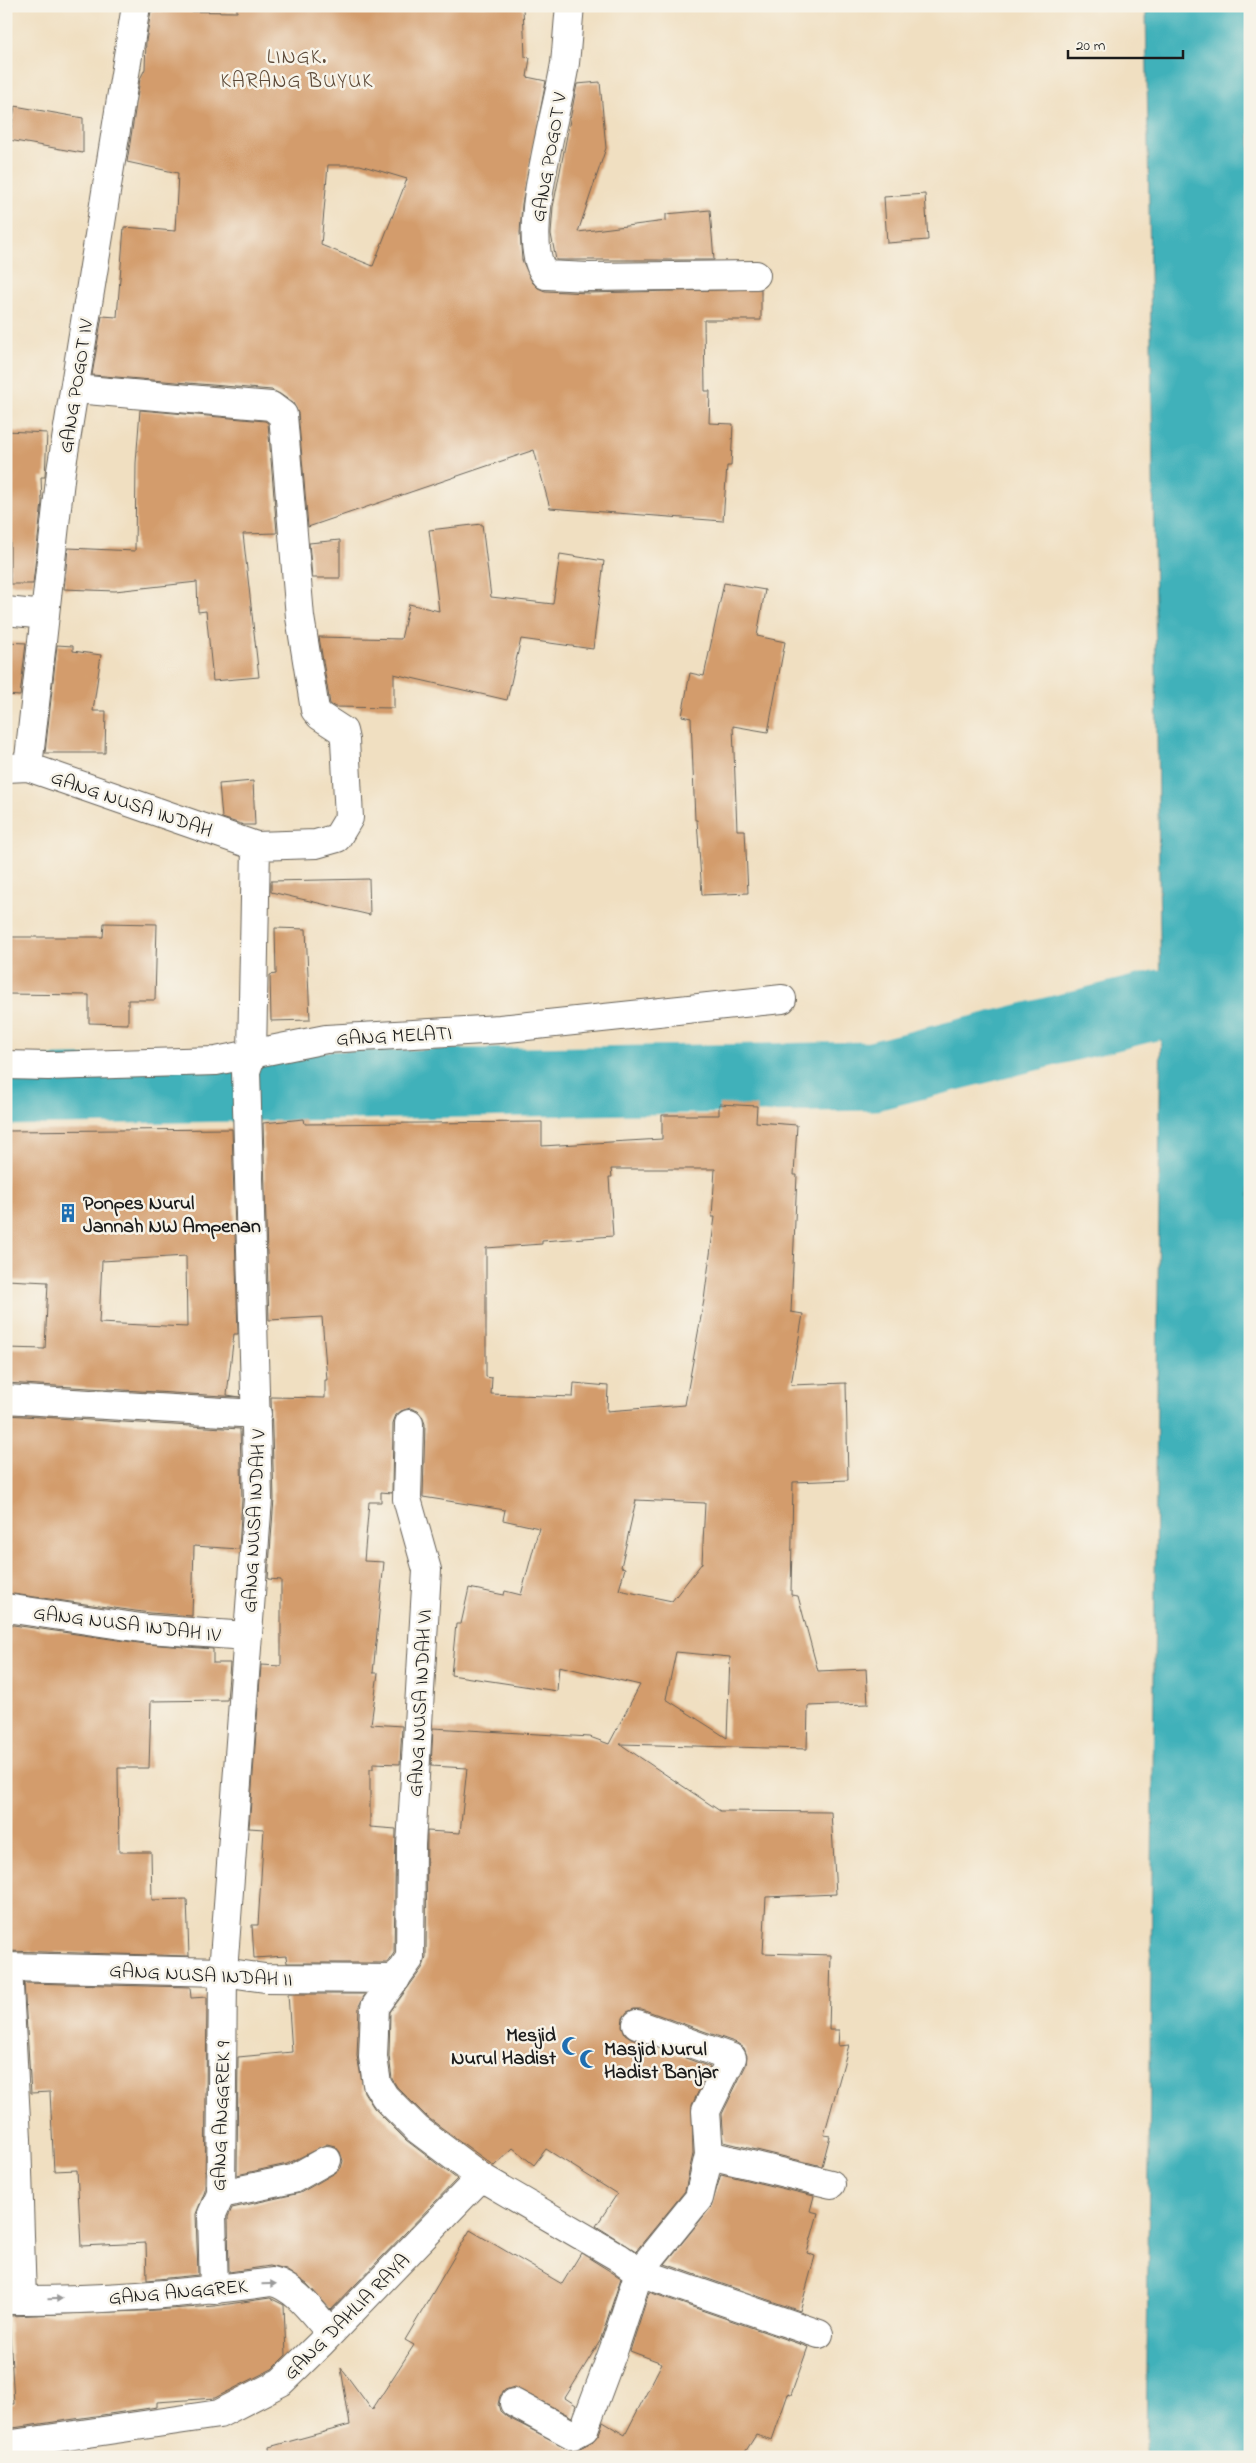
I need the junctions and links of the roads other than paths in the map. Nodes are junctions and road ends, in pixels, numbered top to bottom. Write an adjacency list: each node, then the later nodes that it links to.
1 (136, 6): 4 (street, GANG POGOT IV)
2 (570, 6): 3 (street, GANG POGOT V)
3 (756, 275)
4 (75, 389): 6 (street, GANG POGOT IV); 8 (street)
5 (6, 611): 6 (street)
6 (45, 615): 7 (street, GANG POGOT IV)
7 (17, 768): 8 (street, GANG NUSA INDAH)
8 (256, 846): 10 (street, GANG NUSA INDAH V)
9 (782, 1000): 10 (street, GANG MELATI)
10 (249, 1062): 11 (street, GANG MELATI); 13 (street, GANG NUSA INDAH V)
11 (6, 1065)
12 (6, 1399): 13 (street)
13 (257, 1414): 16 (street, GANG NUSA INDAH V)
14 (409, 1424): 19 (street, GANG NUSA INDAH VI)
15 (6, 1608): 16 (street, GANG NUSA INDAH IV)
16 (247, 1636): 18 (street, GANG NUSA INDAH V)
17 (7, 1967): 18 (street, GANG NUSA INDAH II); 28 (street)
18 (223, 1972): 19 (street, GANG NUSA INDAH II); 25 (street, GANG ANGGREK 9)
19 (396, 1979): 23 (street, GANG NUSA INDAH VI)
20 (637, 2024): 21 (street)
21 (709, 2156): 24 (street); 26 (street)
22 (327, 2160): 25 (street)
23 (481, 2177): 26 (street); 29 (street, GANG DAHLIA RAYA)
24 (831, 2184)
25 (221, 2194): 27 (street, GANG ANGGREK 9)
26 (639, 2272): 30 (street); 31 (street)
27 (214, 2290): 28 (street, GANG ANGGREK, one-way to 27); 29 (street, GANG ANGGREK, one-way to 29)
28 (14, 2300)
29 (330, 2332): 32 (street, GANG DAHLIA RAYA)
30 (819, 2334)
31 (514, 2404)
32 (6, 2446)

